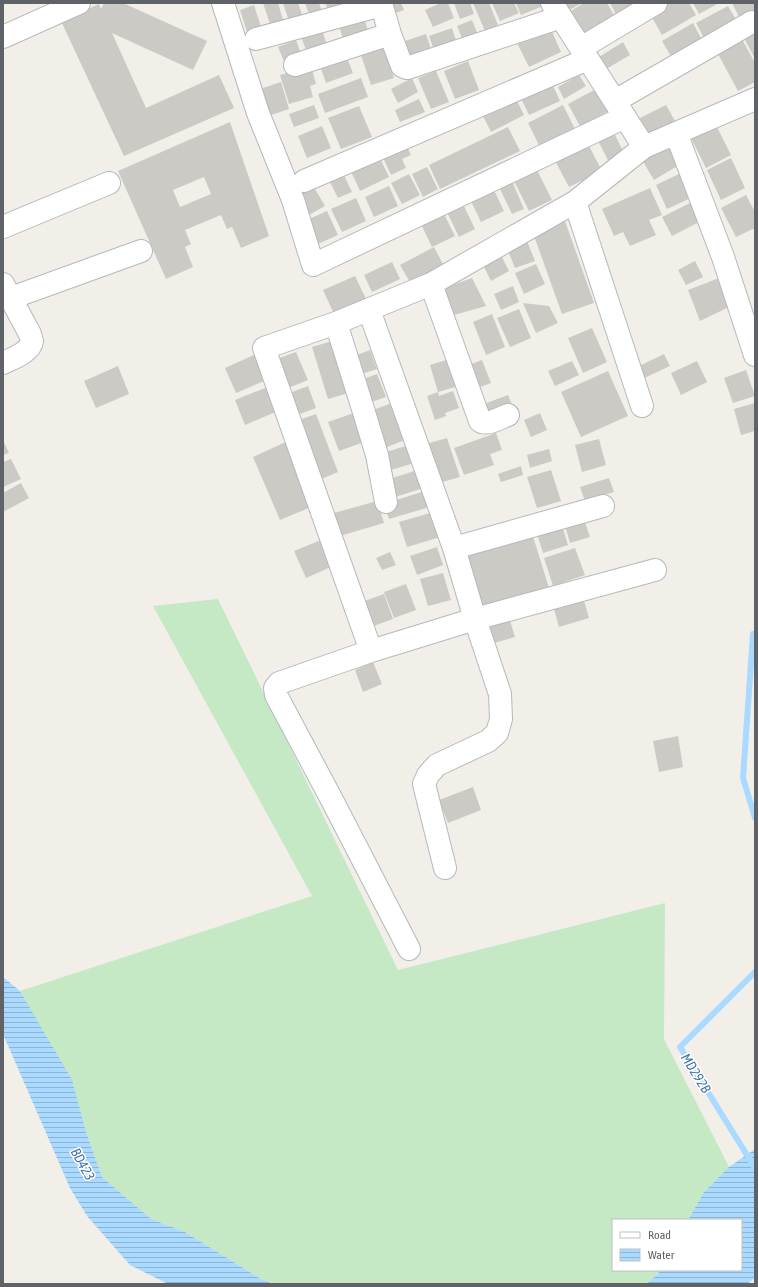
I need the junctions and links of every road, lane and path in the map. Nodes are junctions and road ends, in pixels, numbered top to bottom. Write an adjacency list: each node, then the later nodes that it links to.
1 (79, 3): 8 (street)
2 (223, 3): 13 (street)
3 (656, 3): 10 (street)
4 (382, 4): 7 (street); 9 (street)
5 (557, 10): 7 (street); 10 (street)
6 (752, 22): 13 (street)
7 (390, 34): 11 (street)
8 (3, 37)
9 (256, 39)
10 (585, 53): 13 (street); 16 (street)
11 (295, 65)
12 (754, 102): 14 (street)
13 (620, 109): 15 (street)
14 (676, 133): 15 (street); 25 (street)
15 (644, 147): 18 (street)
16 (304, 181)
17 (109, 183): 19 (street)
18 (575, 202): 21 (street); 27 (street)
19 (3, 227)
20 (141, 251): 22 (street)
21 (431, 284): 23 (street); 28 (street)
22 (7, 291): 26 (street)
23 (369, 310): 24 (street); 31 (street)
24 (336, 323): 29 (street); 34 (street)
25 (755, 355)
26 (3, 363)
27 (642, 406)
28 (508, 415)
29 (386, 502)
30 (603, 506): 31 (street)
31 (454, 548): 33 (street)
32 (655, 570): 33 (street)
33 (475, 619): 34 (street); 35 (street)
34 (371, 651): 36 (street)
35 (445, 868)
36 (409, 949)

